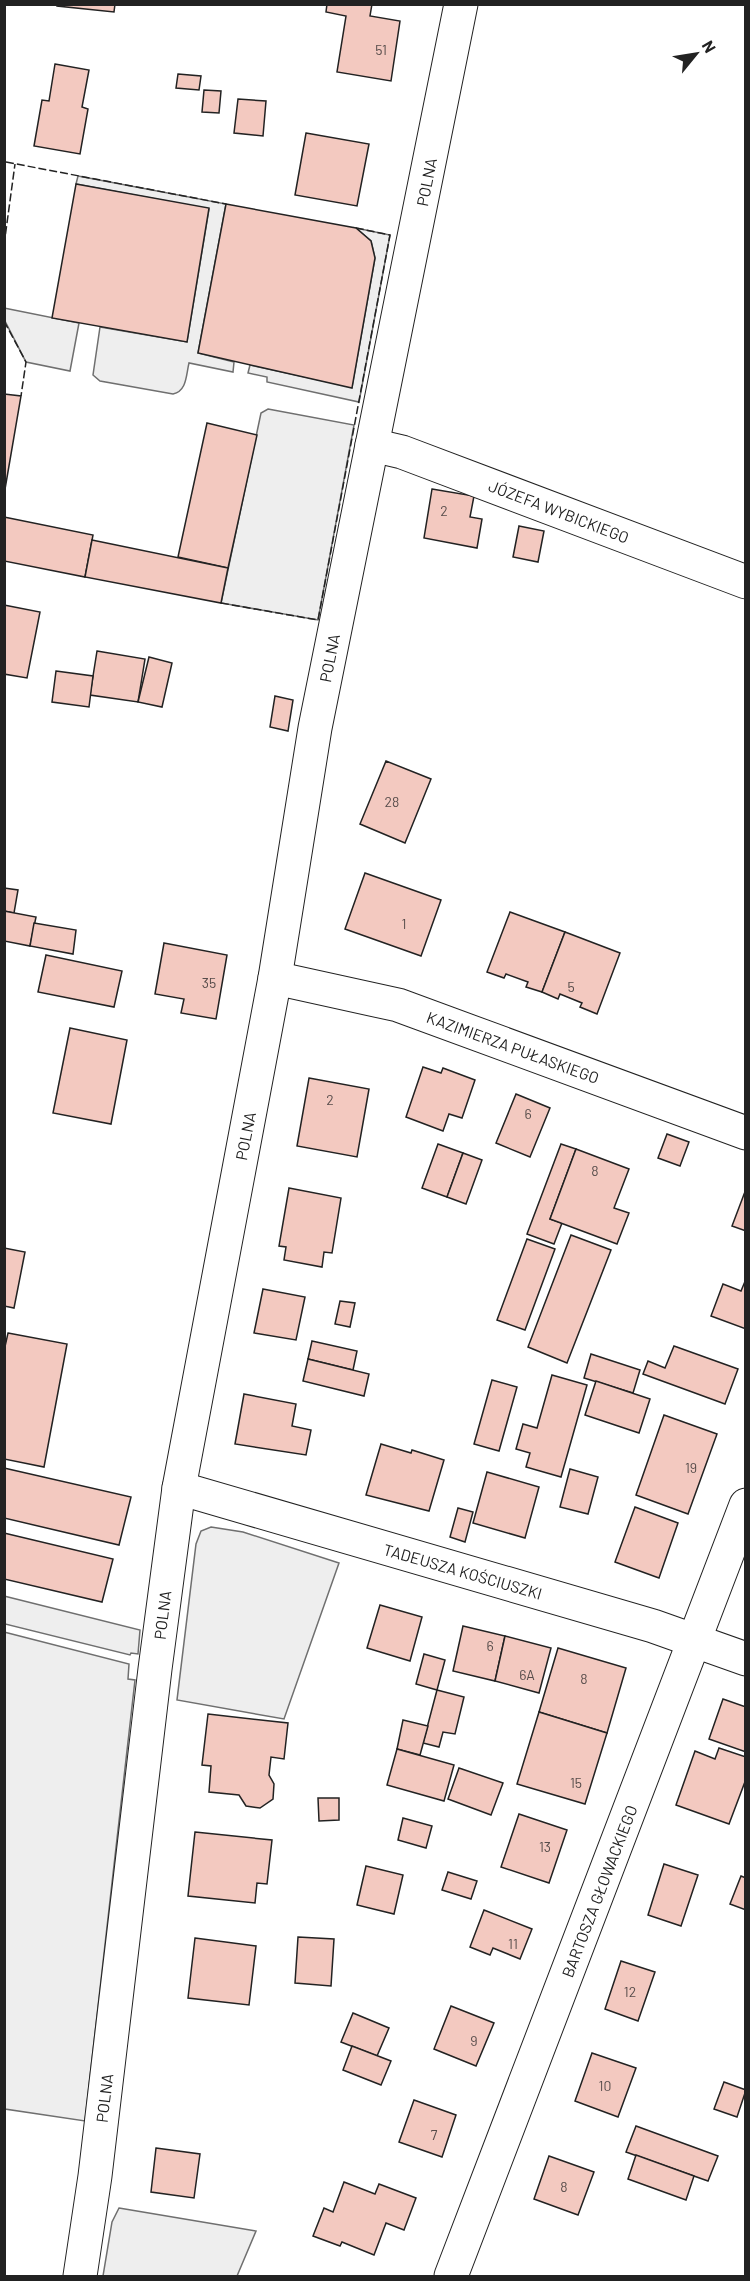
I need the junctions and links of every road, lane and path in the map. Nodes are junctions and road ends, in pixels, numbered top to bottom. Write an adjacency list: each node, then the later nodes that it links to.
1 (461, 4): 2 (street, POLNA)
2 (372, 445): 3 (street, JÓZEFA WYBICKIEGO); 4 (street, POLNA)
3 (746, 582)
4 (275, 978): 5 (street, KAZIMIERZA PUŁASKIEGO); 6 (street, POLNA)
5 (746, 1133)
6 (179, 1488): 8 (street, TADEUSZA KOŚCIUSZKI); 10 (street, POLNA)
7 (746, 1505): 8 (street, BARTOSZA GŁOWACKIEGO)
8 (694, 1641): 9 (street, TADEUSZA KOŚCIUSZKI); 11 (street, BARTOSZA GŁOWACKIEGO)
9 (746, 1659)
10 (80, 2277)
11 (451, 2277)

